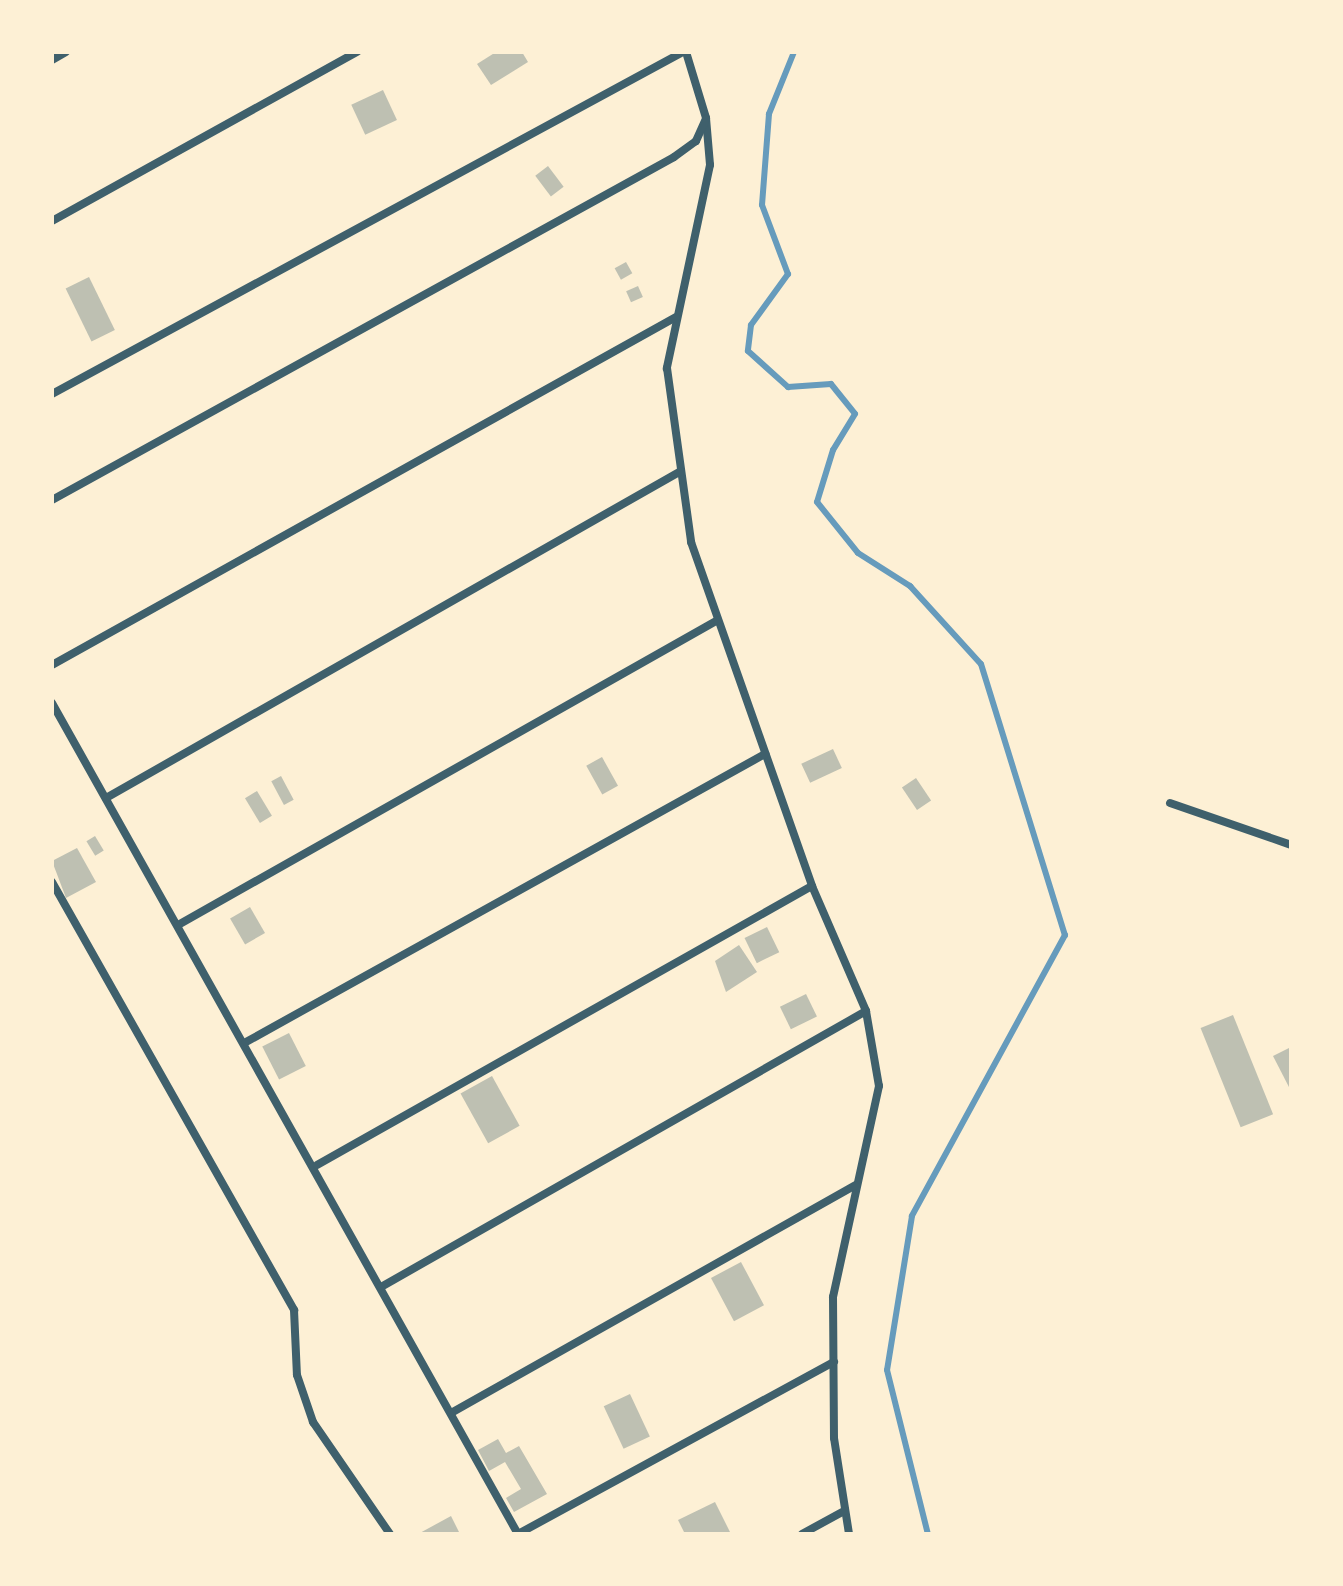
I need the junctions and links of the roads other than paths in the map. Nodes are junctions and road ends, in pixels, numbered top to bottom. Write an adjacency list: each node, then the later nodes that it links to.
1 (66, 52): 4 (street)
2 (357, 52): 6 (street)
3 (683, 53): 5 (street); 8 (street)
4 (52, 60)
5 (706, 118): 7 (street); 10 (street)
6 (52, 221)
7 (676, 317): 9 (street); 12 (street)
8 (52, 394)
9 (681, 471): 11 (street); 15 (street)
10 (52, 500)
11 (718, 620): 14 (street); 20 (street)
12 (52, 665)
13 (52, 703): 15 (street)
14 (765, 754): 19 (street); 22 (street)
15 (106, 798): 20 (street)
16 (1170, 803): 17 (street)
17 (1291, 845)
18 (52, 882): 29 (street)
19 (812, 886): 21 (street); 23 (street)
20 (178, 925): 22 (street)
21 (866, 1011): 24 (street); 25 (street)
22 (246, 1042): 23 (street)
23 (317, 1165): 25 (street)
24 (855, 1185): 26 (street); 27 (street)
25 (381, 1287): 27 (street)
26 (834, 1362): 28 (street); 30 (street)
27 (451, 1413): 30 (street)
28 (844, 1511): 31 (street); 32 (street)
29 (390, 1534)
30 (518, 1534)
31 (802, 1534)
32 (849, 1534)

